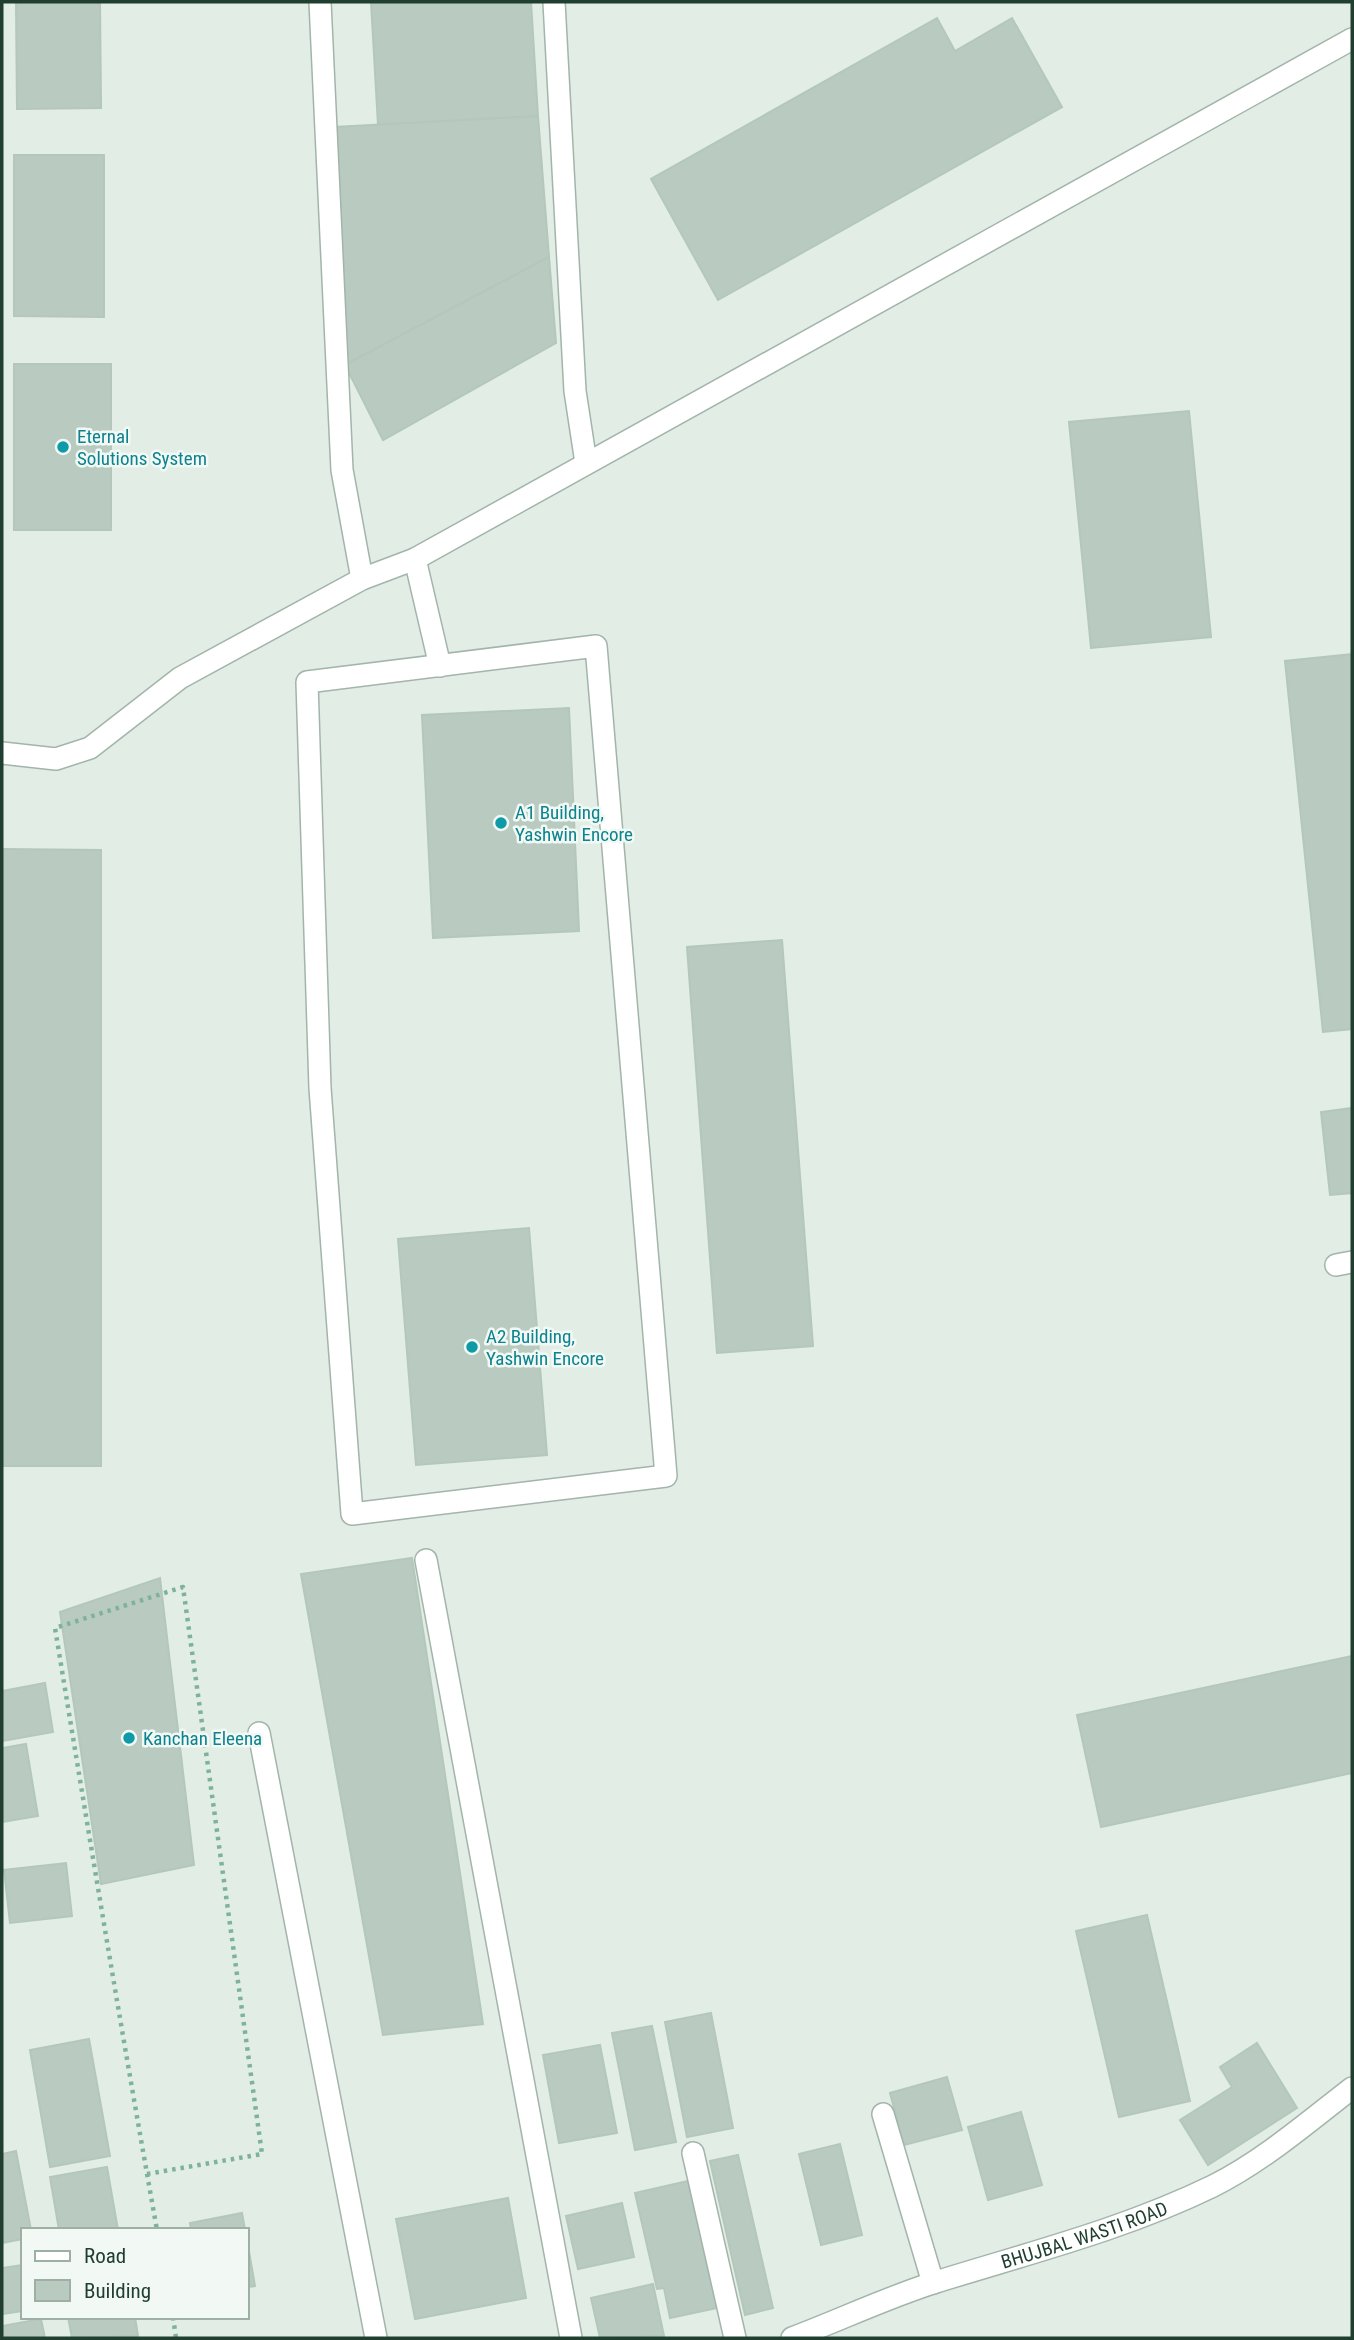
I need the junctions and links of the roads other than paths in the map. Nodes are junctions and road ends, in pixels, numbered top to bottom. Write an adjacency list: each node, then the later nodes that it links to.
1 (320, 2): 6 (street)
2 (554, 2): 4 (street)
3 (1352, 39): 4 (street)
4 (586, 463): 5 (street)
5 (415, 559): 6 (street); 7 (street)
6 (362, 579): 8 (street)
7 (440, 666): 7 (street)
8 (2, 753)
9 (426, 1560): 16 (street)
10 (260, 1733): 15 (street)
11 (1352, 2088): 14 (street, BHUJBAL WASTI ROAD)
12 (883, 2114): 14 (street)
13 (693, 2153): 17 (street)
14 (933, 2283): 18 (street, BHUJBAL WASTI ROAD)
15 (376, 2338)
16 (571, 2338)
17 (735, 2338)
18 (792, 2338)

